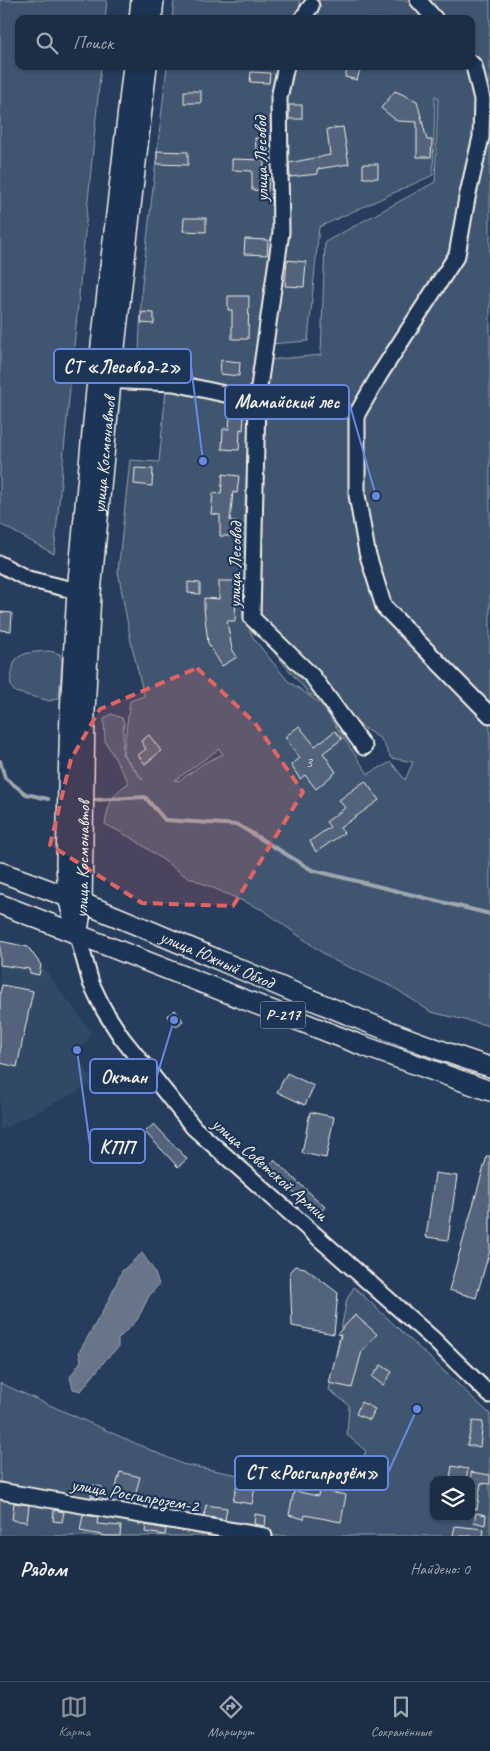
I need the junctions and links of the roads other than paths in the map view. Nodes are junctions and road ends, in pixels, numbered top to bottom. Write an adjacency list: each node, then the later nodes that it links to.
1 (141, 0): 4 (main road)
2 (154, 0): 5 (main road)
3 (418, 0): 6 (street)
4 (139, 15)
5 (152, 15)
6 (431, 15)
7 (133, 70): 11 (main road, улица Космонавтов)
8 (146, 70): 11 (main road, улица Космонавтов)
9 (285, 70): 12 (street, улица Лесовод)
10 (475, 70): 15 (street)
11 (104, 381): 12 (street); 14 (main road, улица Космонавтов); 18 (main road, улица Космонавтов)
12 (256, 401): 16 (street, улица Лесовод)
13 (0, 564): 14 (street)
14 (77, 591): 18 (main road, улица Космонавтов)
15 (490, 715)
16 (364, 747)
17 (0, 872): 18 (main road, улица Южный Обход / Р-217)
18 (75, 900): 20 (main road, улица Космонавтов); 21 (main road, улица Южный Обход / Р-217)
19 (0, 904): 20 (main road, улица Южный Обход / Р-217)
20 (78, 933): 22 (main road, улица Южный Обход / Р-217); 23 (street, улица Советской Армии)
21 (490, 1067)
22 (490, 1091)
23 (489, 1392)
24 (0, 1492): 25 (street, улица Росгипрозем-2)
25 (264, 1536)

